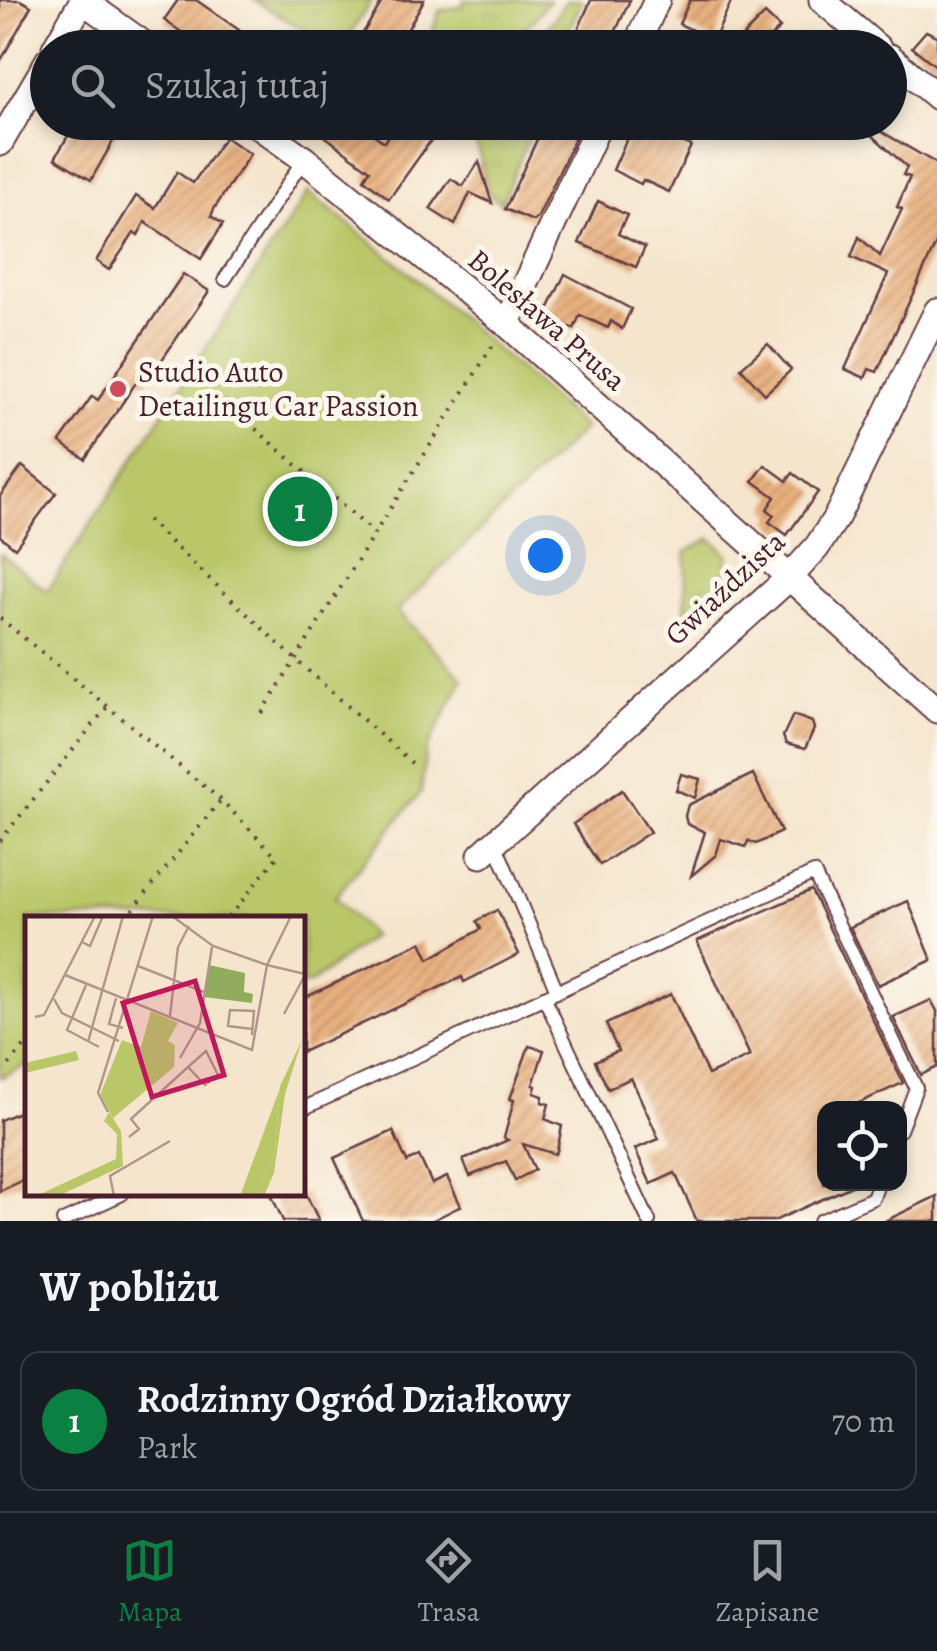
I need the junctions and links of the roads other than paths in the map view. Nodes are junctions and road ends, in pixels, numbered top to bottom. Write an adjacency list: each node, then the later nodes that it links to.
1 (82, 0): 4 (street); 5 (street)
2 (656, 0): 6 (street)
3 (822, 0): 7 (street)
4 (65, 30)
5 (124, 30)
6 (643, 30)
7 (857, 30)
8 (907, 71): 10 (street)
9 (30, 91): 13 (street)
10 (937, 97)
11 (278, 140): 14 (street, Bolesława Prusa)
12 (592, 140): 17 (street)
13 (0, 142)
14 (304, 159): 15 (lane); 17 (street, Bolesława Prusa)
15 (224, 279)
16 (937, 312): 18 (street, Gwiaździsta)
17 (507, 324): 18 (street, Bolesława Prusa)
18 (789, 578): 19 (street, Bolesława Prusa); 20 (street, Gwiaździsta)
19 (937, 710)
20 (488, 849): 21 (lane)
21 (550, 994): 22 (lane); 23 (lane); 27 (lane)
22 (305, 1109)
23 (907, 1112)
24 (875, 1191): 28 (lane)
25 (118, 1196): 26 (lane)
26 (63, 1221)
27 (649, 1221)
28 (820, 1221)

